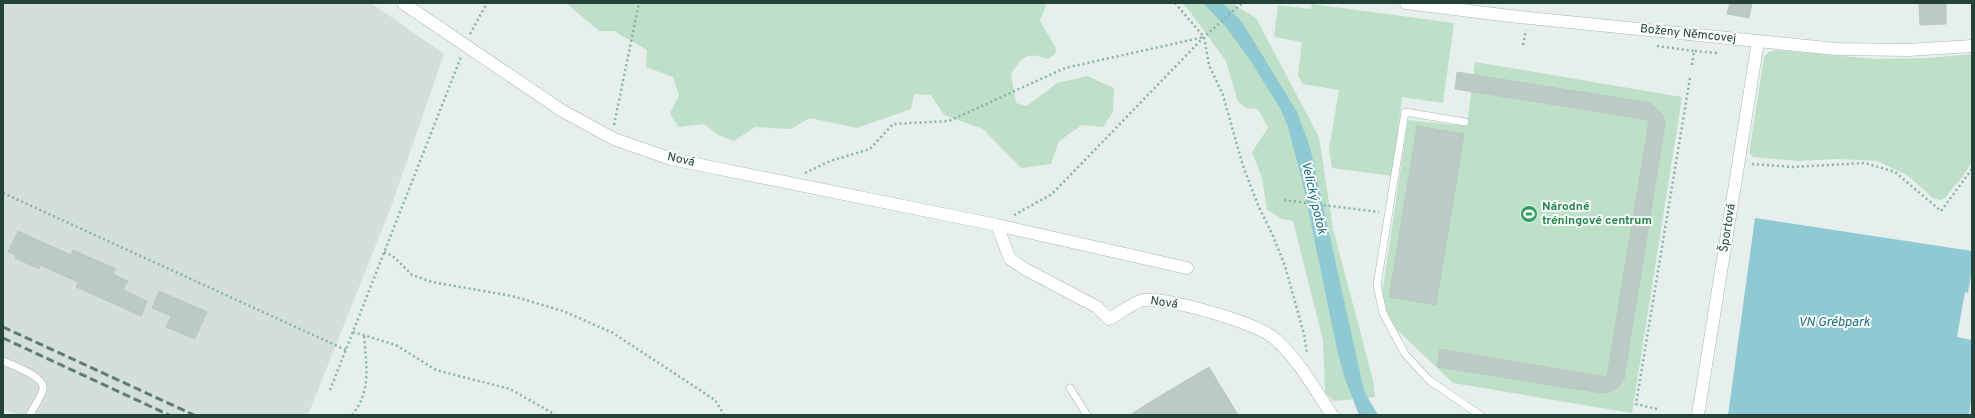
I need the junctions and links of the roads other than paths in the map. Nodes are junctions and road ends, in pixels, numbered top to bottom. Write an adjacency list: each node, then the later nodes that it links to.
1 (403, 3): 6 (street, Nová)
2 (1406, 3): 3 (street, Boženy Němcovej)
3 (1758, 41): 4 (street, Boženy Němcovej); 14 (street, Športová)
4 (1972, 46)
5 (1465, 122): 13 (lane)
6 (997, 225): 7 (street, Nová); 12 (street, Nová)
7 (1187, 268)
8 (3, 361): 10 (lane)
9 (1070, 388): 11 (lane)
10 (30, 415)
11 (1087, 415)
12 (1332, 415)
13 (1480, 415)
14 (1698, 415)

